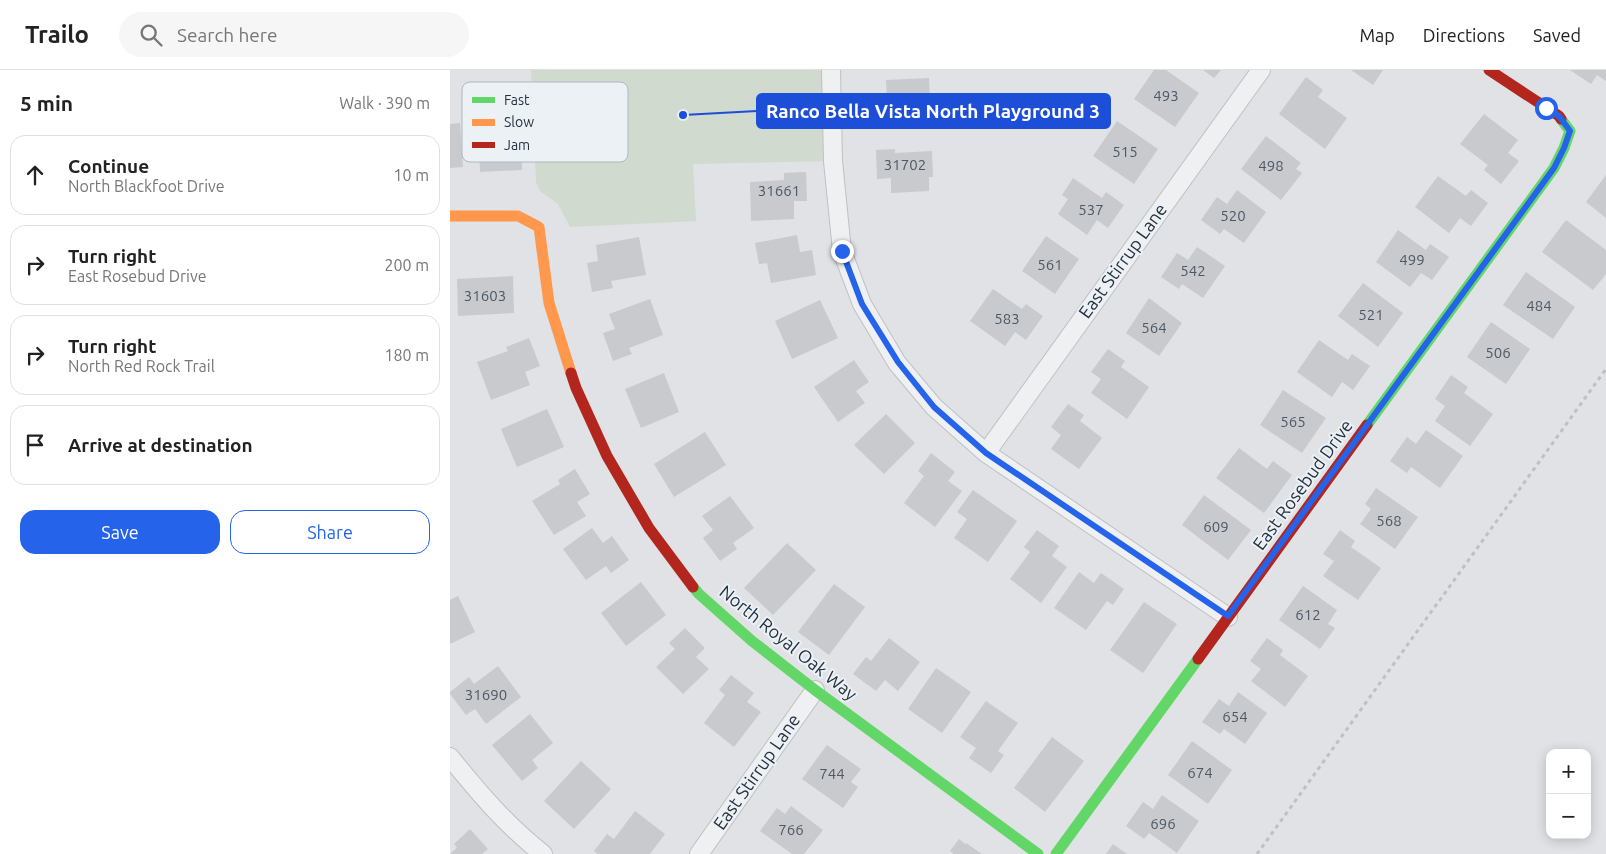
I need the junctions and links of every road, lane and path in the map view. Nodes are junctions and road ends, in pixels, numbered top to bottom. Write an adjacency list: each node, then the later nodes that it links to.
1 (831, 70): 6 (street)
2 (1261, 70): 6 (street, East Stirrup Lane)
3 (1489, 70): 7 (street, East Rosebud Drive)
4 (450, 216): 8 (street, North Royal Oak Way)
5 (1606, 369): 14 (path)
6 (986, 453): 7 (street)
7 (1228, 616): 13 (street, East Rosebud Drive)
8 (815, 690): 11 (street, East Stirrup Lane); 12 (street, North Royal Oak Way)
9 (450, 757): 10 (street)
10 (542, 854)
11 (699, 854)
12 (1038, 854)
13 (1056, 854)
14 (1257, 854)

